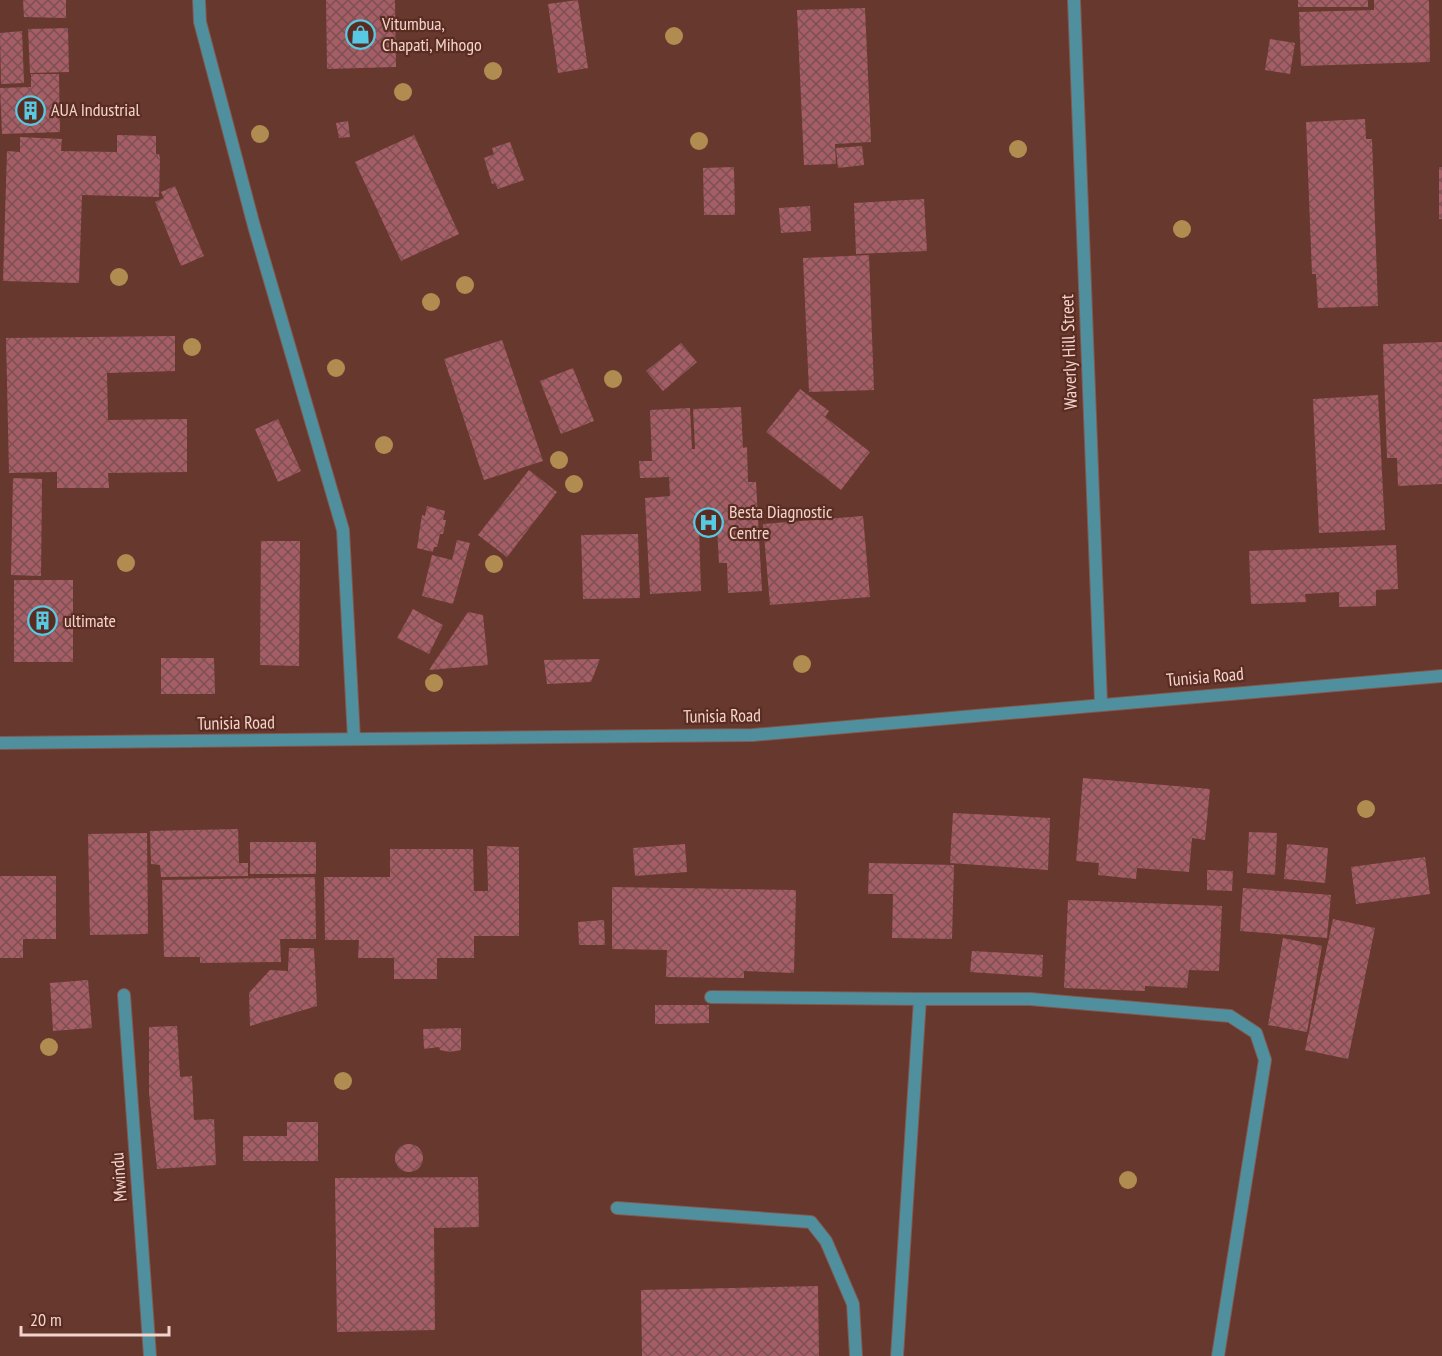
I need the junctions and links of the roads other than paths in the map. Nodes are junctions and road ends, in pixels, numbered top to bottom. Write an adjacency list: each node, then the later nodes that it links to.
1 (199, 0): 5 (street)
2 (1074, 0): 4 (street, Waverly Hill Street)
3 (1442, 676): 4 (street, Tunisia Road)
4 (1101, 704): 5 (street, Tunisia Road)
5 (354, 739): 6 (street, Tunisia Road)
6 (0, 743)
7 (124, 995): 11 (street, Mwindu)
8 (711, 997): 9 (street)
9 (920, 999): 13 (street); 14 (street)
10 (617, 1208): 12 (street)
11 (150, 1356)
12 (856, 1356)
13 (897, 1356)
14 (1218, 1356)

